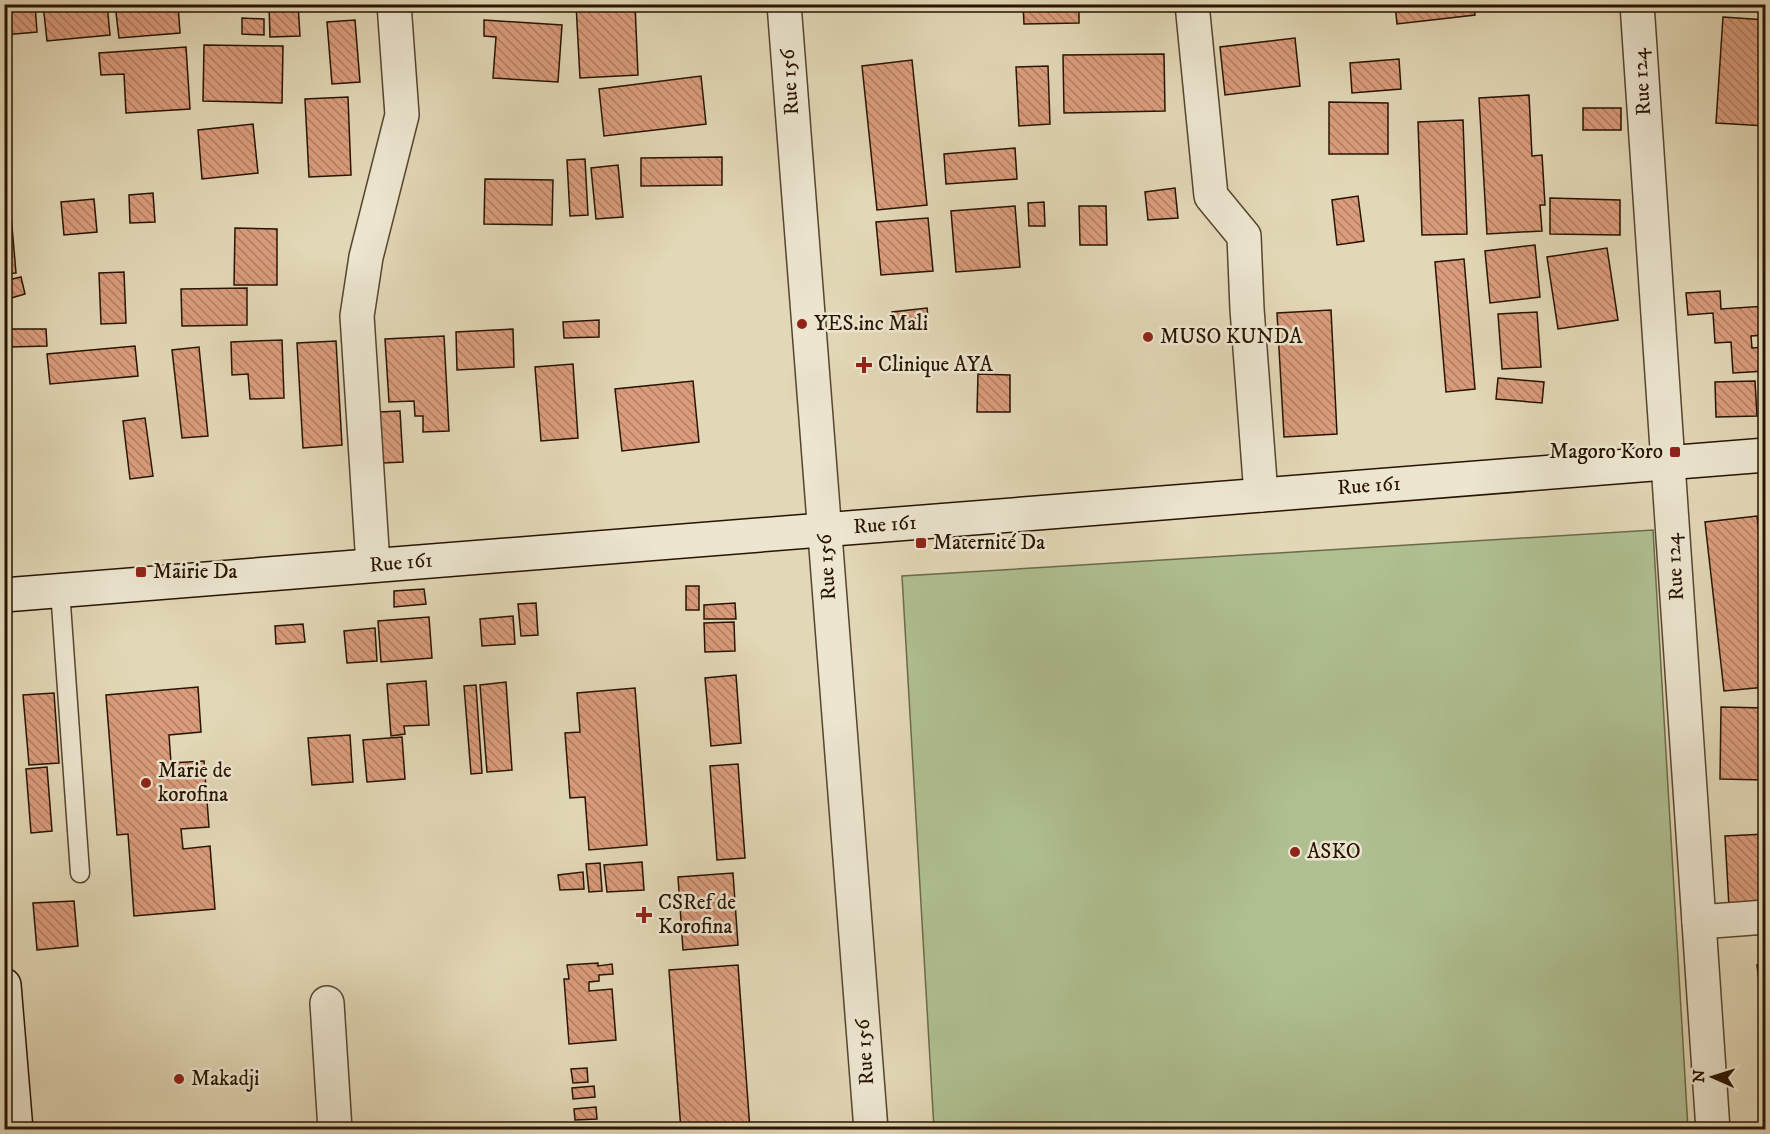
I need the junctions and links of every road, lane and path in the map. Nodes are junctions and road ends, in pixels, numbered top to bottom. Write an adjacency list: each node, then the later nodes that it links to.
1 (394, 4): 9 (street)
2 (784, 4): 8 (street, Rue 156)
3 (1192, 4): 7 (street)
4 (1637, 4): 6 (street, Rue 124)
5 (1766, 455): 6 (street, Rue 161)
6 (1668, 463): 7 (street, Rue 161); 14 (street, Rue 124)
7 (1261, 495): 8 (street, Rue 161)
8 (824, 530): 9 (street, Rue 161); 19 (street, Rue 156)
9 (374, 565): 10 (street, Rue 161)
10 (60, 590): 11 (street, Rue 161); 12 (lane)
11 (4, 595)
12 (80, 873)
13 (1766, 917): 14 (street)
14 (1699, 922): 20 (street, Rue 124)
15 (4, 985): 17 (street)
16 (327, 1003): 18 (street)
17 (16, 1130)
18 (335, 1130)
19 (871, 1130)
20 (1713, 1130)

